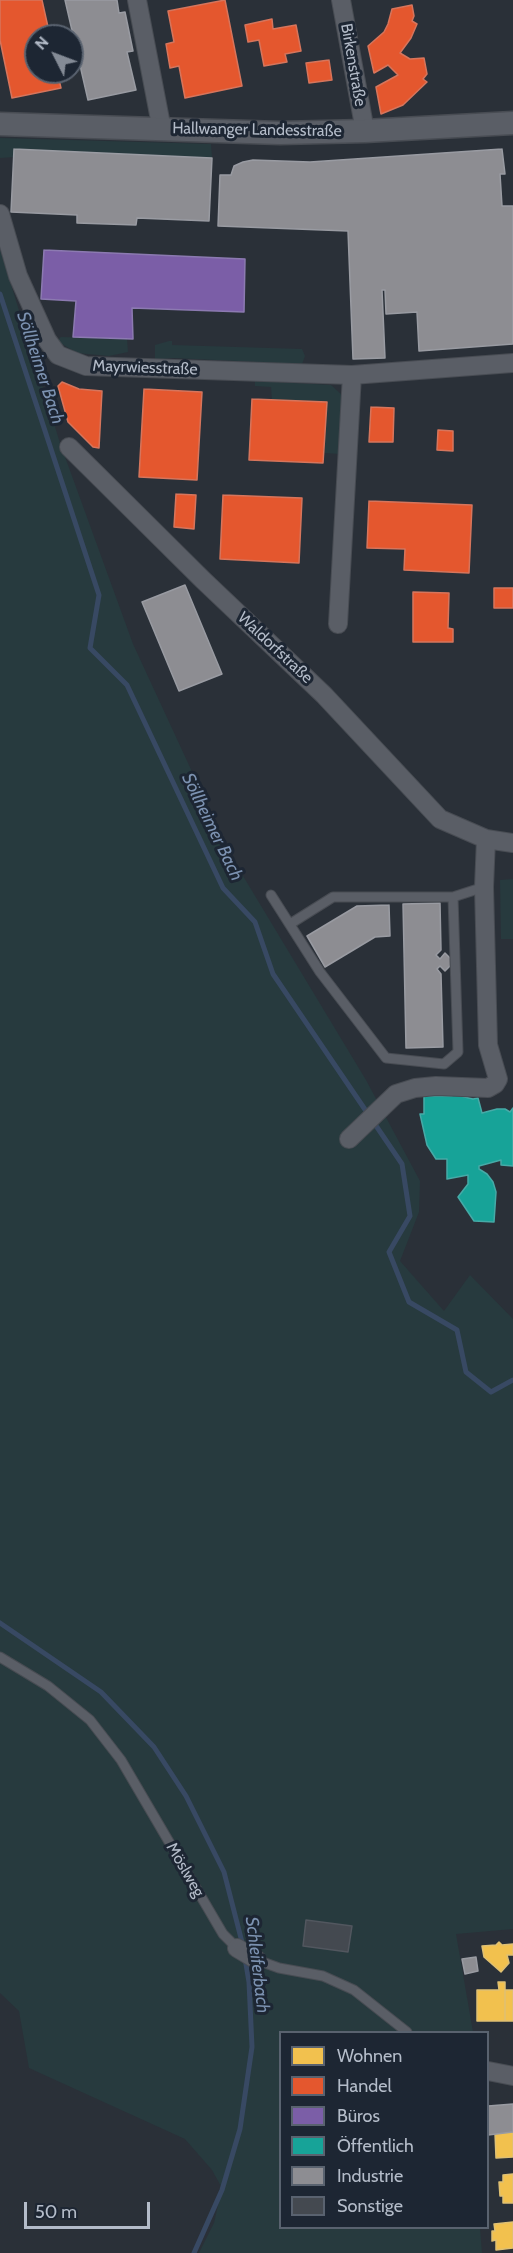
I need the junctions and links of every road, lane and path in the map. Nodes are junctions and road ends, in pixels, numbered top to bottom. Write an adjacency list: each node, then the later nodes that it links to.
1 (137, 0): 5 (street)
2 (341, 0): 6 (street, Birkenstraße)
3 (513, 123): 6 (street, Hallwanger Landesstraße)
4 (0, 124): 5 (street, Hallwanger Landesstraße)
5 (162, 129): 6 (street, Hallwanger Landesstraße)
6 (365, 131)
7 (0, 214): 9 (street, Mayrwiesstraße)
8 (513, 363): 9 (street, Mayrwiesstraße)
9 (352, 375): 11 (street)
10 (69, 447): 12 (street, Waldorfstraße)
11 (338, 624)
12 (486, 839): 13 (street, Waldorfstraße); 14 (street)
13 (513, 843)
14 (484, 887): 16 (lane); 18 (street)
15 (271, 896): 17 (lane)
16 (453, 897): 17 (lane); 17 (lane)
17 (290, 924)
18 (352, 1136)
19 (0, 1657): 20 (lane, Möslweg)
20 (237, 1948): 21 (street, Möslweg)
21 (257, 1960): 22 (lane, Möslweg)
22 (406, 2031)
23 (489, 2071): 24 (street)
24 (513, 2076)

